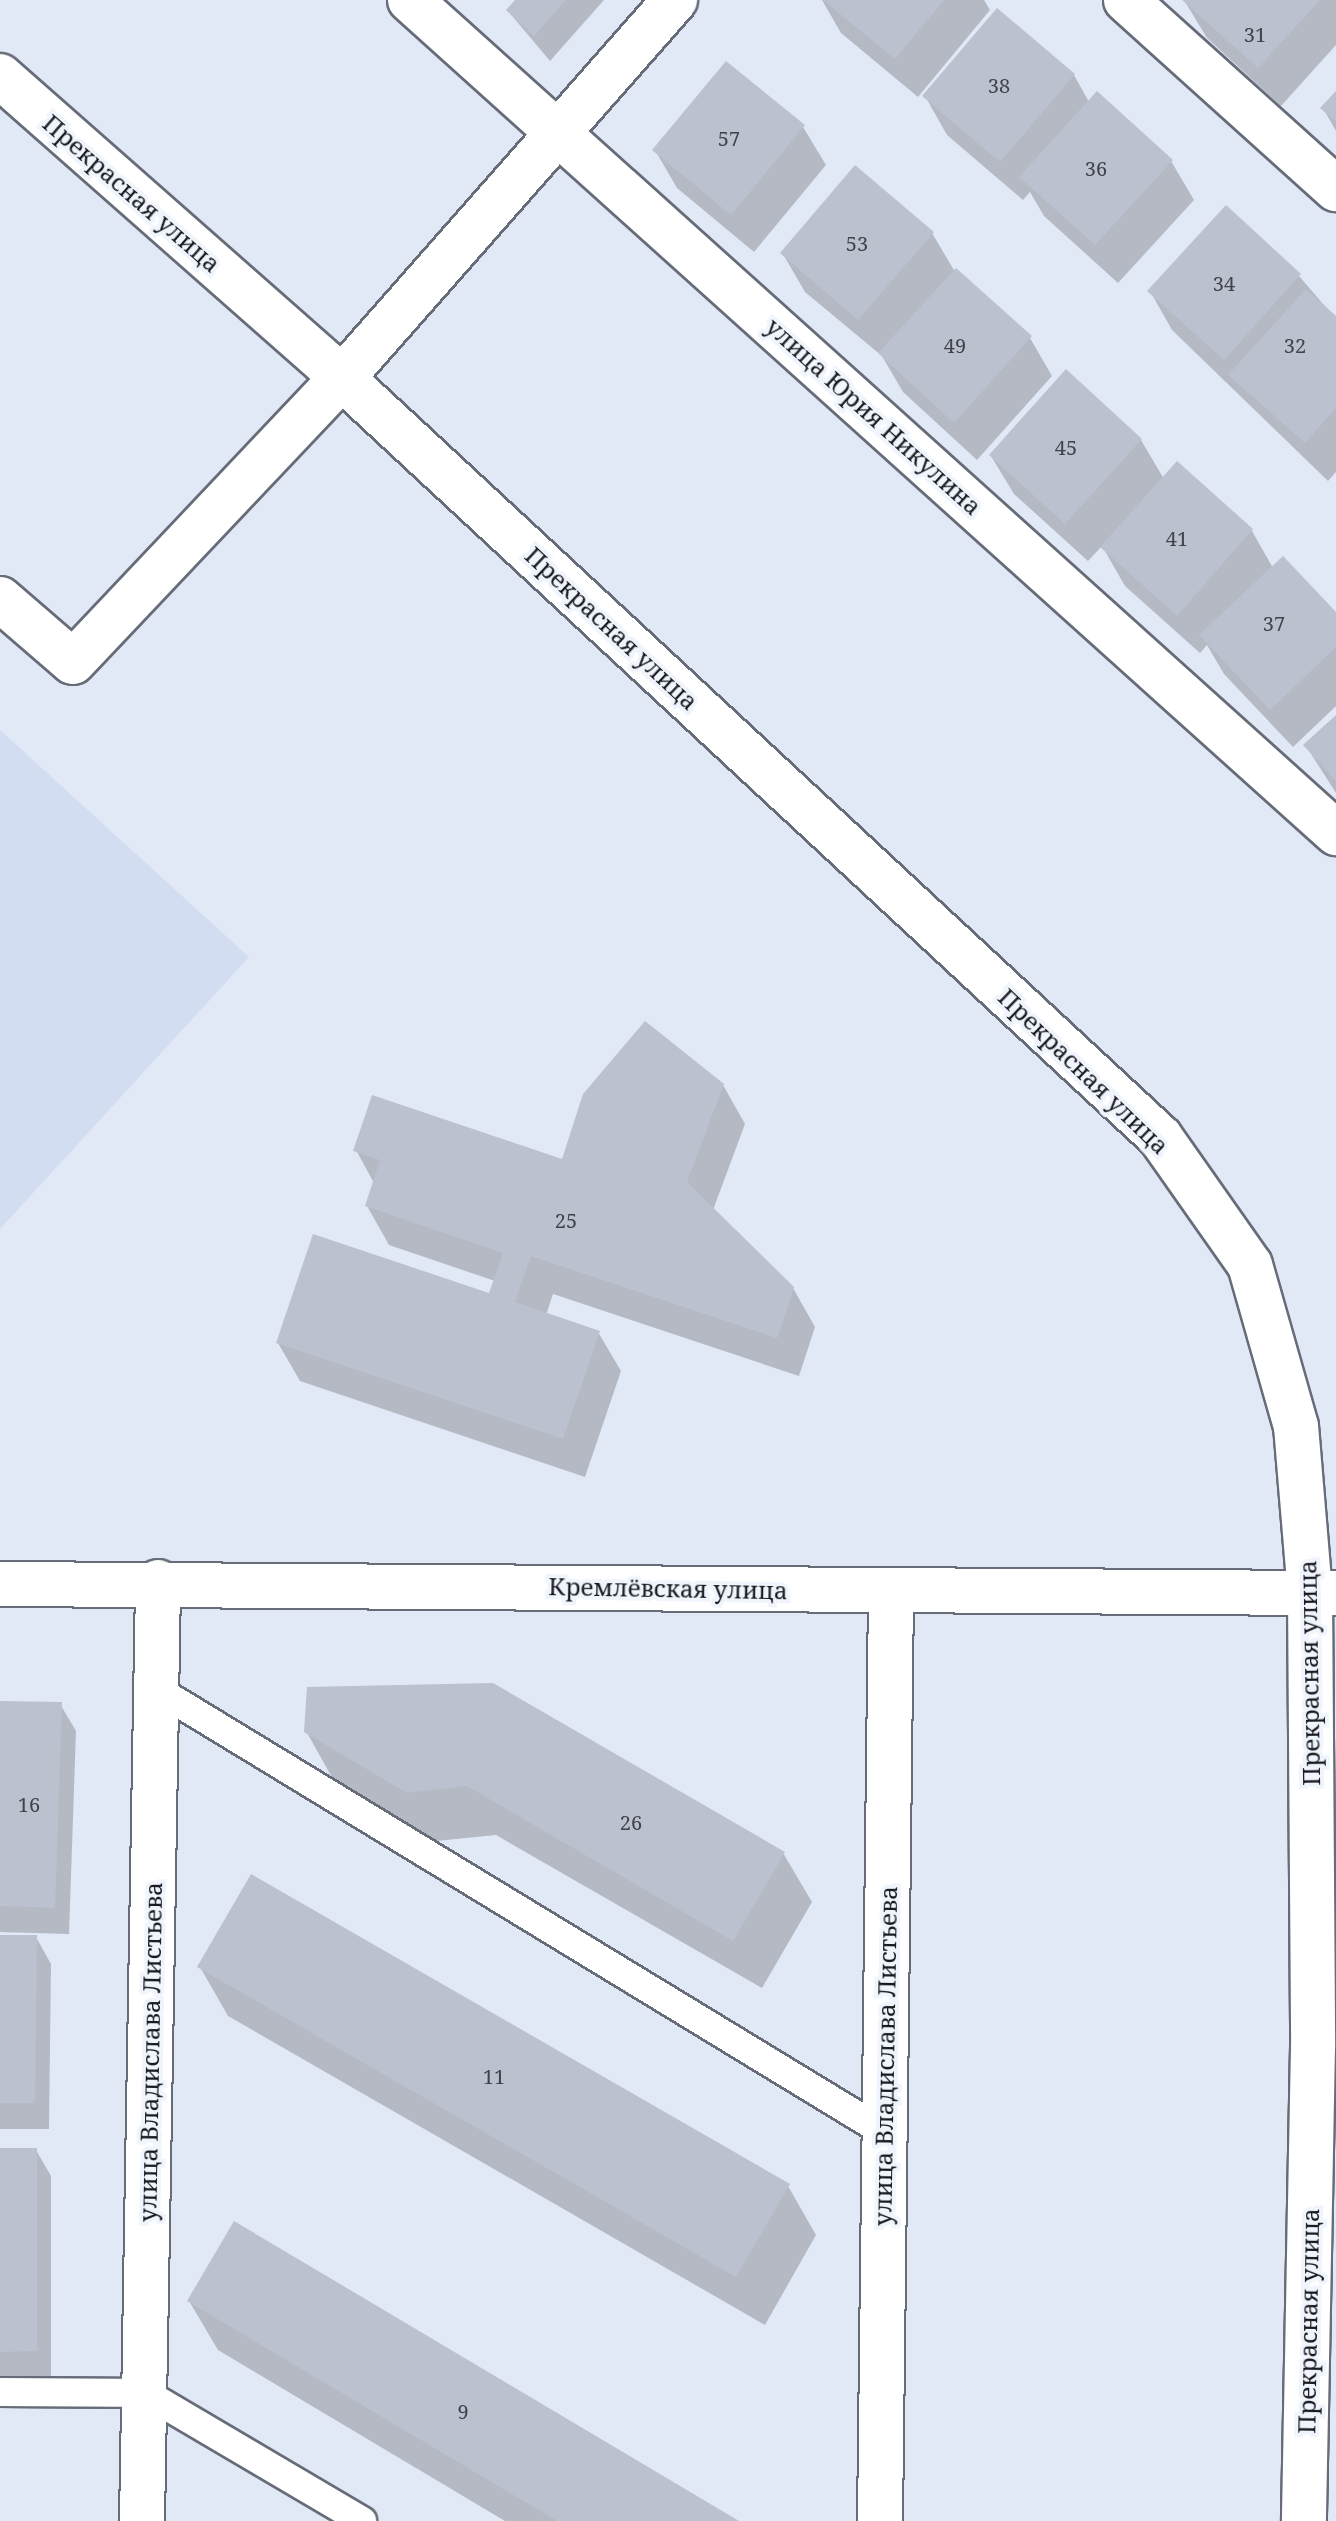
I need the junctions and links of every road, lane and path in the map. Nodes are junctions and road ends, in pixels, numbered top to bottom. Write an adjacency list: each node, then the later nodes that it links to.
1 (410, 0): 5 (street, улица Юрия Никулина)
2 (675, 0): 5 (street)
3 (1126, 0): 6 (street)
4 (0, 76): 7 (street, Прекрасная улица)
5 (558, 132): 7 (street); 9 (street, улица Юрия Никулина)
6 (1336, 189)
7 (342, 378): 8 (street); 13 (street, Прекрасная улица)
8 (0, 599)
9 (1336, 833)
10 (158, 1582): 11 (street, Кремлёвская улица); 12 (street, Кремлёвская улица); 14 (street, улица Владислава Листьева)
11 (0, 1584)
12 (891, 1590): 13 (street, Кремлёвская улица); 15 (street, улица Владислава Листьева)
13 (1323, 1593): 21 (street, Прекрасная улица)
14 (156, 1689): 15 (lane); 17 (street, улица Владислава Листьева)
15 (884, 2132): 20 (street, улица Владислава Листьева)
16 (0, 2392): 17 (lane)
17 (145, 2393): 18 (street, улица Владислава Листьева); 19 (lane)
18 (142, 2521)
19 (362, 2521)
20 (880, 2521)
21 (1304, 2521)

